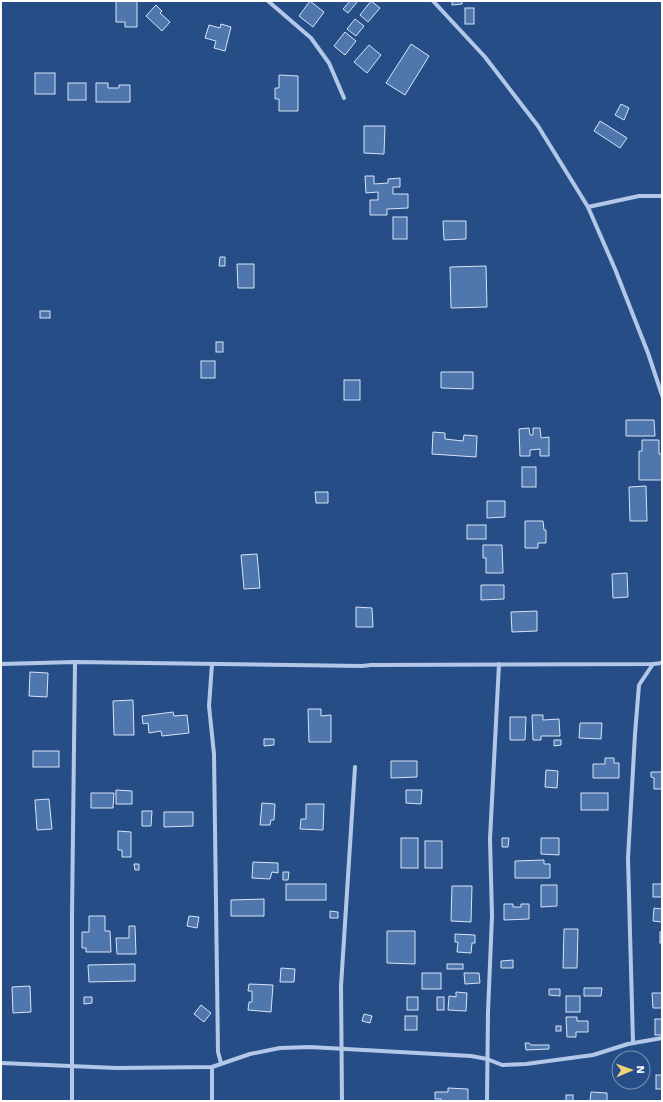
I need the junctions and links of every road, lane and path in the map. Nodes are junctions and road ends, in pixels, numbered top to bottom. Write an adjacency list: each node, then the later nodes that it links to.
1 (268, 1): 3 (street)
2 (433, 1): 5 (street)
3 (344, 98)
4 (662, 196): 5 (street)
5 (588, 207): 6 (street)
6 (662, 395)
7 (75, 662): 9 (street); 10 (street); 20 (street)
8 (662, 663): 12 (street)
9 (1, 664)
10 (212, 664): 11 (street); 19 (street)
11 (499, 664): 12 (street); 17 (street)
12 (653, 664): 15 (street)
13 (355, 767): 16 (street)
14 (662, 1038): 15 (street)
15 (634, 1043): 17 (street)
16 (343, 1048): 17 (street); 19 (street); 24 (street)
17 (487, 1059): 25 (street)
18 (1, 1063): 20 (street)
19 (221, 1064): 21 (street)
20 (73, 1066): 21 (street); 22 (street)
21 (212, 1067): 23 (street)
22 (72, 1101)
23 (212, 1101)
24 (342, 1101)
25 (487, 1101)

